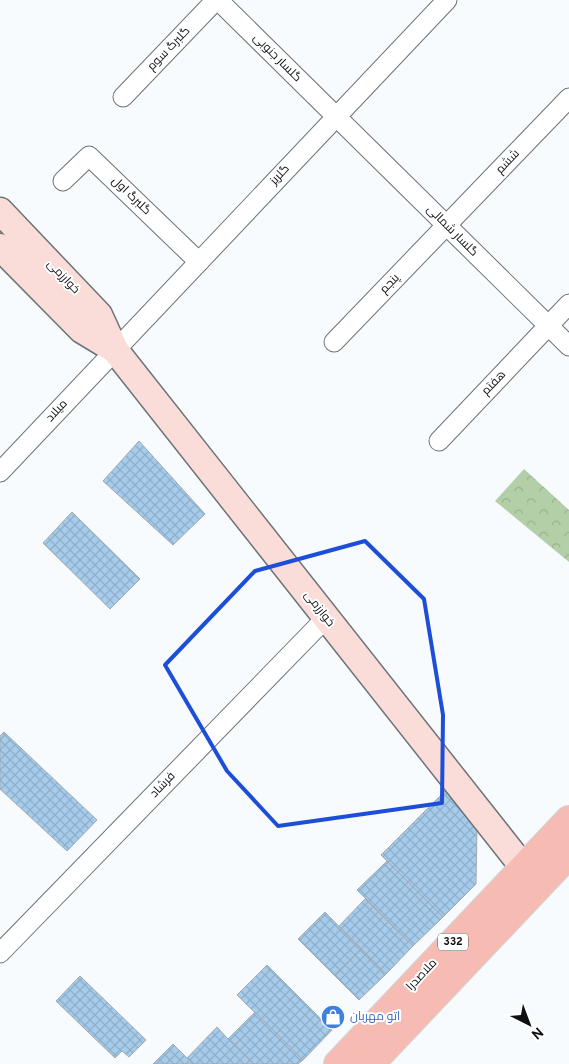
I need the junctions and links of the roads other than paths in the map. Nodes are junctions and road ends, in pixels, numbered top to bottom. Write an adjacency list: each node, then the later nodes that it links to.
1 (217, 0): 3 (street, گلبرگ سوم); 5 (street, گلسار جنوبی)
2 (446, 0): 5 (street, گلریز)
3 (123, 97)
4 (569, 98): 8 (street, ششم)
5 (336, 116): 8 (street, گلسار شمالی); 10 (street, گلریز)
6 (63, 181): 10 (street, گلبرگ اول)
7 (0, 211): 15 (street, خوارزمی)
8 (447, 226): 12 (street, گلسار شمالی); 13 (street, پنجم)
9 (0, 247): 15 (street, خوارزمی)
10 (199, 262): 15 (street, گلریز)
11 (569, 304): 12 (street, هفتم)
12 (549, 326): 14 (street, گلسار شمالی); 16 (street, هفتم)
13 (334, 342)
14 (569, 346)
15 (115, 350): 17 (street, میلاد); 18 (street, خوارزمی)
16 (439, 441)
17 (0, 472)
18 (326, 618): 21 (street, خوارزمی); 22 (street, فرشاد)
19 (569, 820): 21 (main road, ملاصدرا / 332)
20 (569, 854): 24 (main road, ملاصدرا / 332)
21 (524, 868): 23 (main road, ملاصدرا / 332)
22 (0, 953)
23 (338, 1064)
24 (370, 1064)

